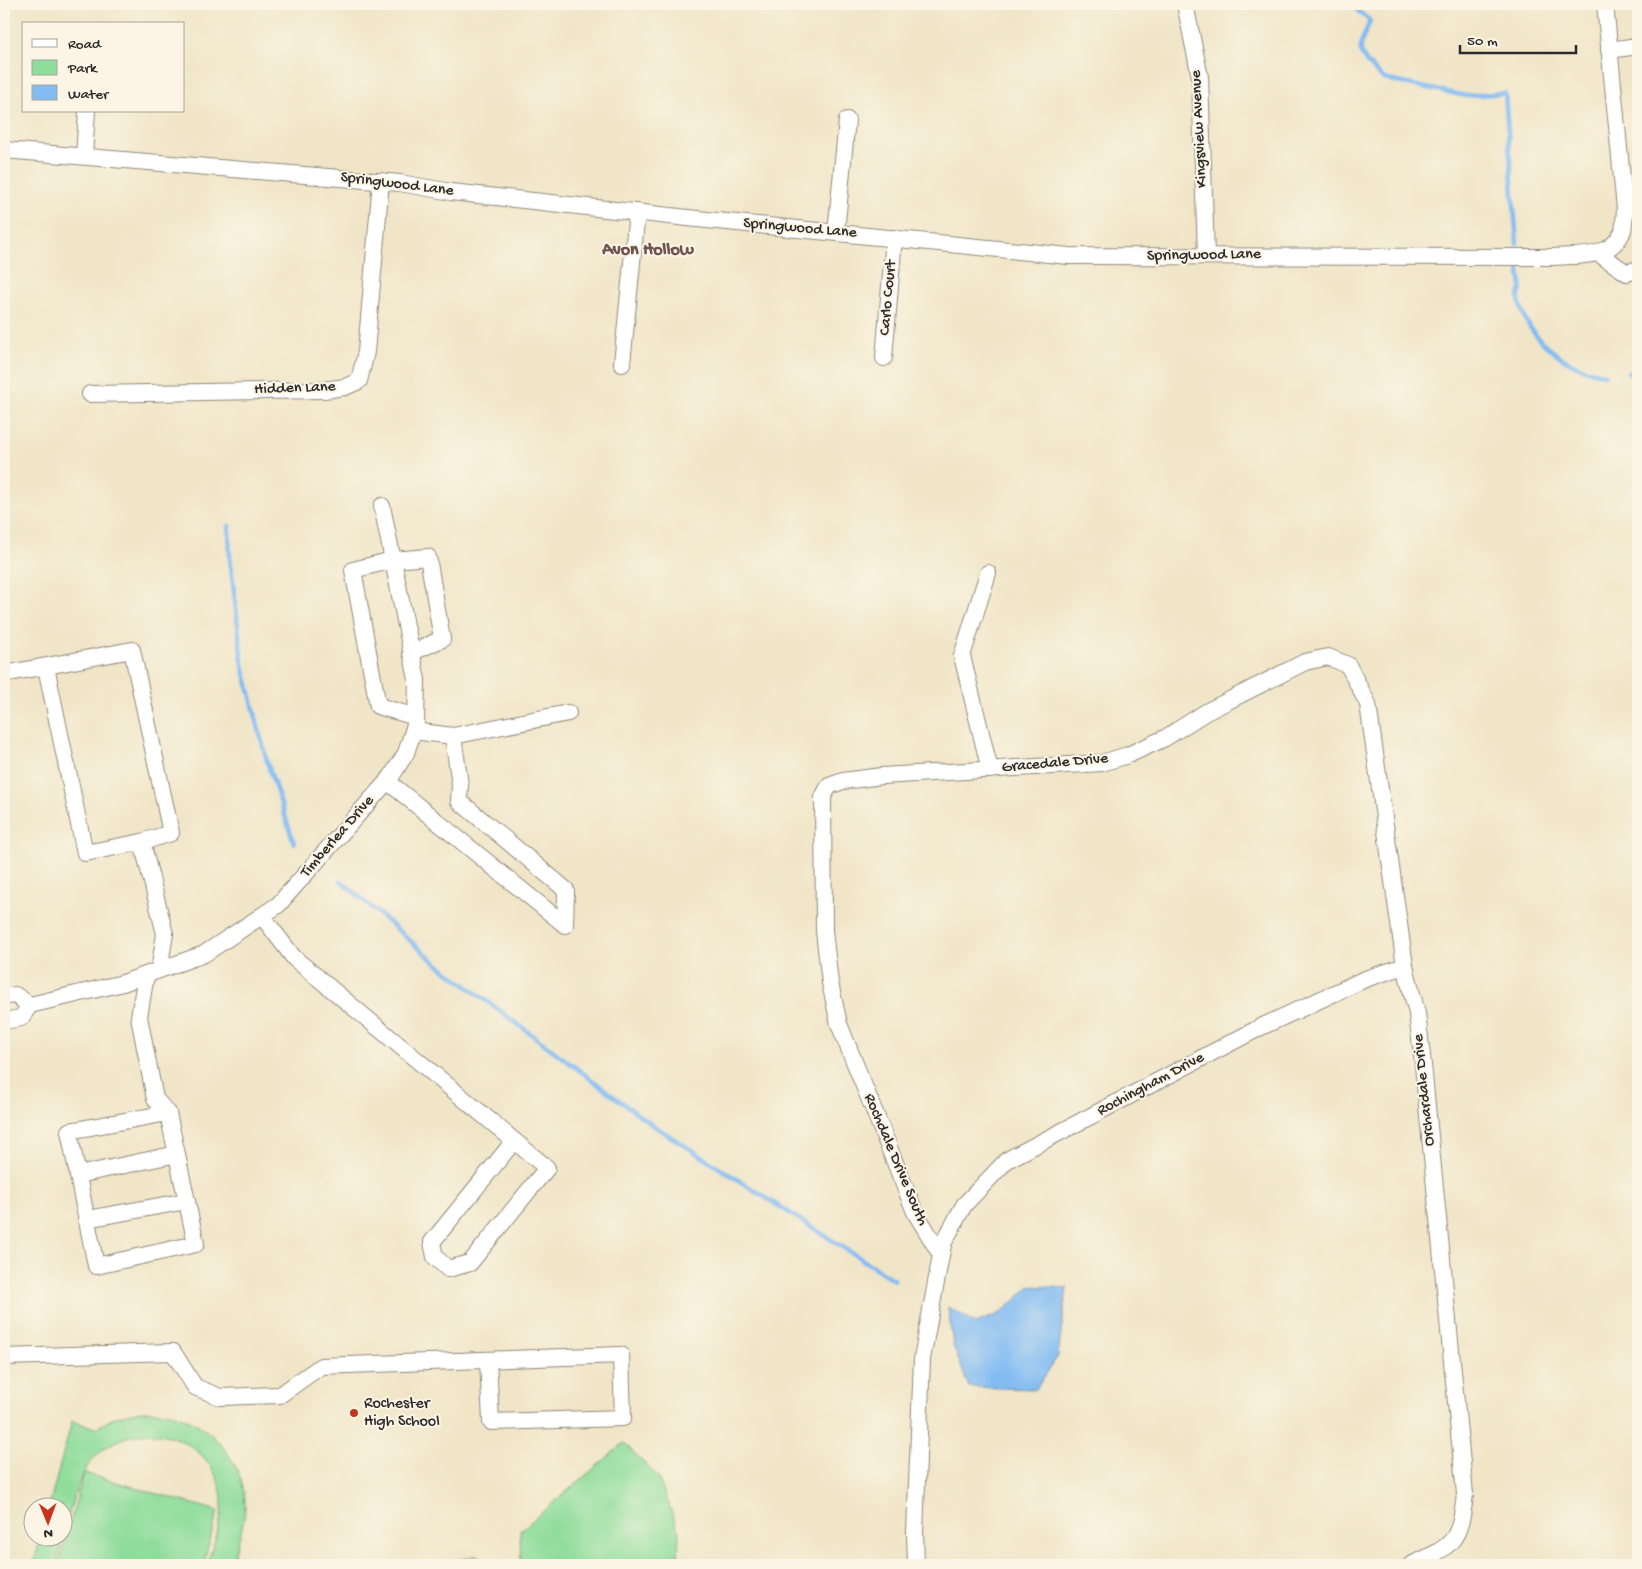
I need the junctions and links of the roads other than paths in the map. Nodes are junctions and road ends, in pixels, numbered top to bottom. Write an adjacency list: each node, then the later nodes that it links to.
1 (1185, 4): 16 (street, Kingsview Avenue)
2 (1605, 4): 4 (street)
3 (1638, 46): 4 (street)
4 (1609, 50): 10 (street)
5 (87, 112): 8 (street)
6 (846, 120): 13 (street)
7 (4, 150): 8 (street, Springwood Lane)
8 (84, 156): 9 (street, Springwood Lane)
9 (381, 181): 11 (street, Springwood Lane); 20 (street, Hidden Lane)
10 (1625, 209): 12 (street); 15 (street)
11 (637, 212): 13 (street, Springwood Lane); 19 (street)
12 (1638, 223)
13 (836, 232): 14 (street, Springwood Lane)
14 (894, 238): 16 (street, Springwood Lane); 18 (street, Carlo Court)
15 (1599, 254): 16 (street, Springwood Lane); 17 (street)
16 (1206, 256)
17 (1638, 269)
18 (884, 358)
19 (622, 364)
20 (90, 394)
21 (382, 506): 22 (street, Timberlea Drive)
22 (392, 560): 24 (street, Timberlea Drive); 24 (street); 29 (street)
23 (988, 573): 31 (street)
24 (411, 653): 29 (street, Timberlea Drive)
25 (1348, 665): 31 (street, Gracedale Drive); 36 (street, Orchardale Drive)
26 (46, 667): 27 (street); 34 (street); 34 (street)
27 (4, 674)
28 (568, 713): 30 (street)
29 (415, 724): 30 (street); 32 (street, Timberlea Drive)
30 (453, 736): 32 (street)
31 (990, 770): 33 (street, Gracedale Drive)
32 (387, 781): 35 (street, Timberlea Drive)
33 (829, 786): 47 (street, Rochdale Drive South)
34 (142, 842): 37 (street)
35 (262, 916): 37 (street, Timberlea Drive); 42 (street)
36 (1404, 966): 47 (street, Rochingham Drive); 51 (street, Orchardale Drive)
37 (152, 972): 39 (street, Timberlea Drive); 41 (street)
38 (4, 997): 39 (street)
39 (30, 1005): 40 (street, Timberlea Drive)
40 (4, 1021)
41 (168, 1112): 43 (street); 44 (street)
42 (514, 1141): 42 (street)
43 (177, 1154): 44 (street); 45 (street)
44 (78, 1175): 46 (street)
45 (187, 1201): 46 (street); 46 (street)
46 (87, 1219)
47 (941, 1255): 50 (street)
48 (4, 1357): 49 (street)
49 (488, 1360): 49 (street)
50 (916, 1565)
51 (1411, 1565)

